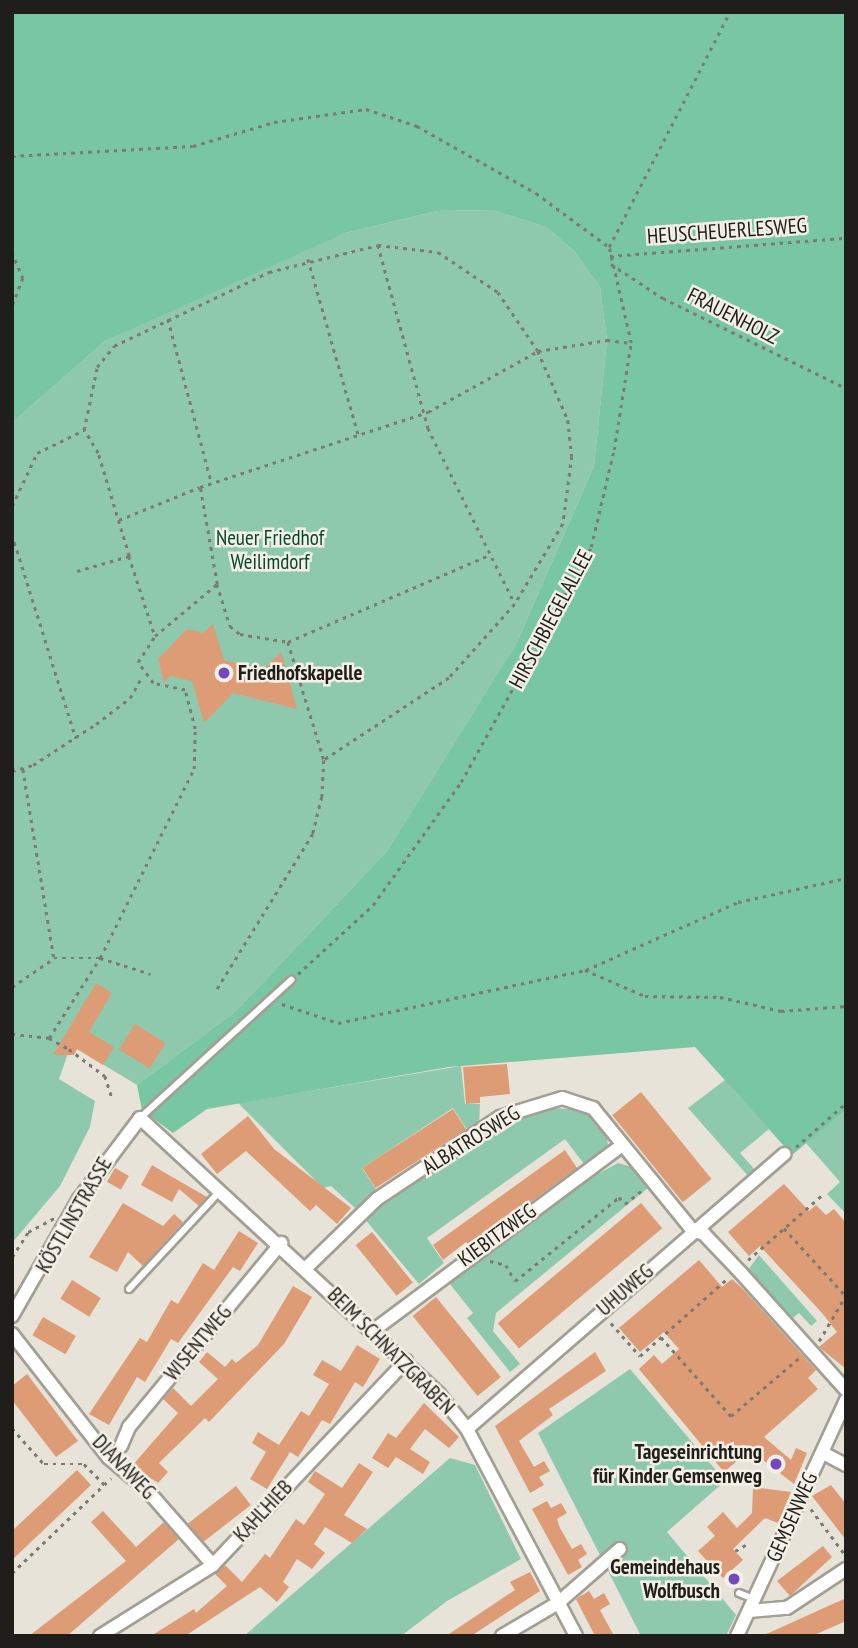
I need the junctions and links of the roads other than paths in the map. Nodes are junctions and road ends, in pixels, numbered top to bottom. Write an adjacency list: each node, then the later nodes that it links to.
1 (291, 980): 2 (lane)
2 (140, 1118): 5 (street, BEIM SCHNATZGRABEN); 10 (street, KÖSTLINSTRASSE)
3 (622, 1145): 6 (street, ALBATROSWEG); 8 (street, ALBATROSWEG); 11 (street, KIEBITZWEG)
4 (785, 1154): 6 (street, UHUWEG)
5 (223, 1189): 7 (street, BEIM SCHNATZGRABEN); 9 (lane)
6 (692, 1230): 14 (street, ALBATROSWEG); 16 (street, UHUWEG)
7 (281, 1243): 8 (street, BEIM SCHNATZGRABEN); 17 (street, WISENTWEG)
8 (307, 1267): 11 (street, BEIM SCHNATZGRABEN)
9 (129, 1289)
10 (12, 1316)
11 (374, 1330): 13 (street, BEIM SCHNATZGRABEN)
12 (12, 1334): 21 (street, DIANAWEG)
13 (406, 1361): 16 (street, BEIM SCHNATZGRABEN); 21 (street, KAHLHIEB)
14 (846, 1390)
15 (846, 1400): 18 (street, GEMSENWEG)
16 (467, 1429): 24 (street, BEIM SCHNATZGRABEN)
17 (121, 1446)
18 (825, 1454): 19 (street); 25 (street, GEMSENWEG)
19 (846, 1465)
20 (620, 1549): 24 (street)
21 (213, 1565): 26 (street, KAHLHIEB)
22 (846, 1569): 25 (street)
23 (739, 1593): 25 (lane)
24 (558, 1603): 27 (street); 28 (street, BEIM SCHNATZGRABEN)
25 (752, 1605): 29 (street, GEMSENWEG)
26 (100, 1636)
27 (502, 1636)
28 (576, 1636)
29 (737, 1636)

